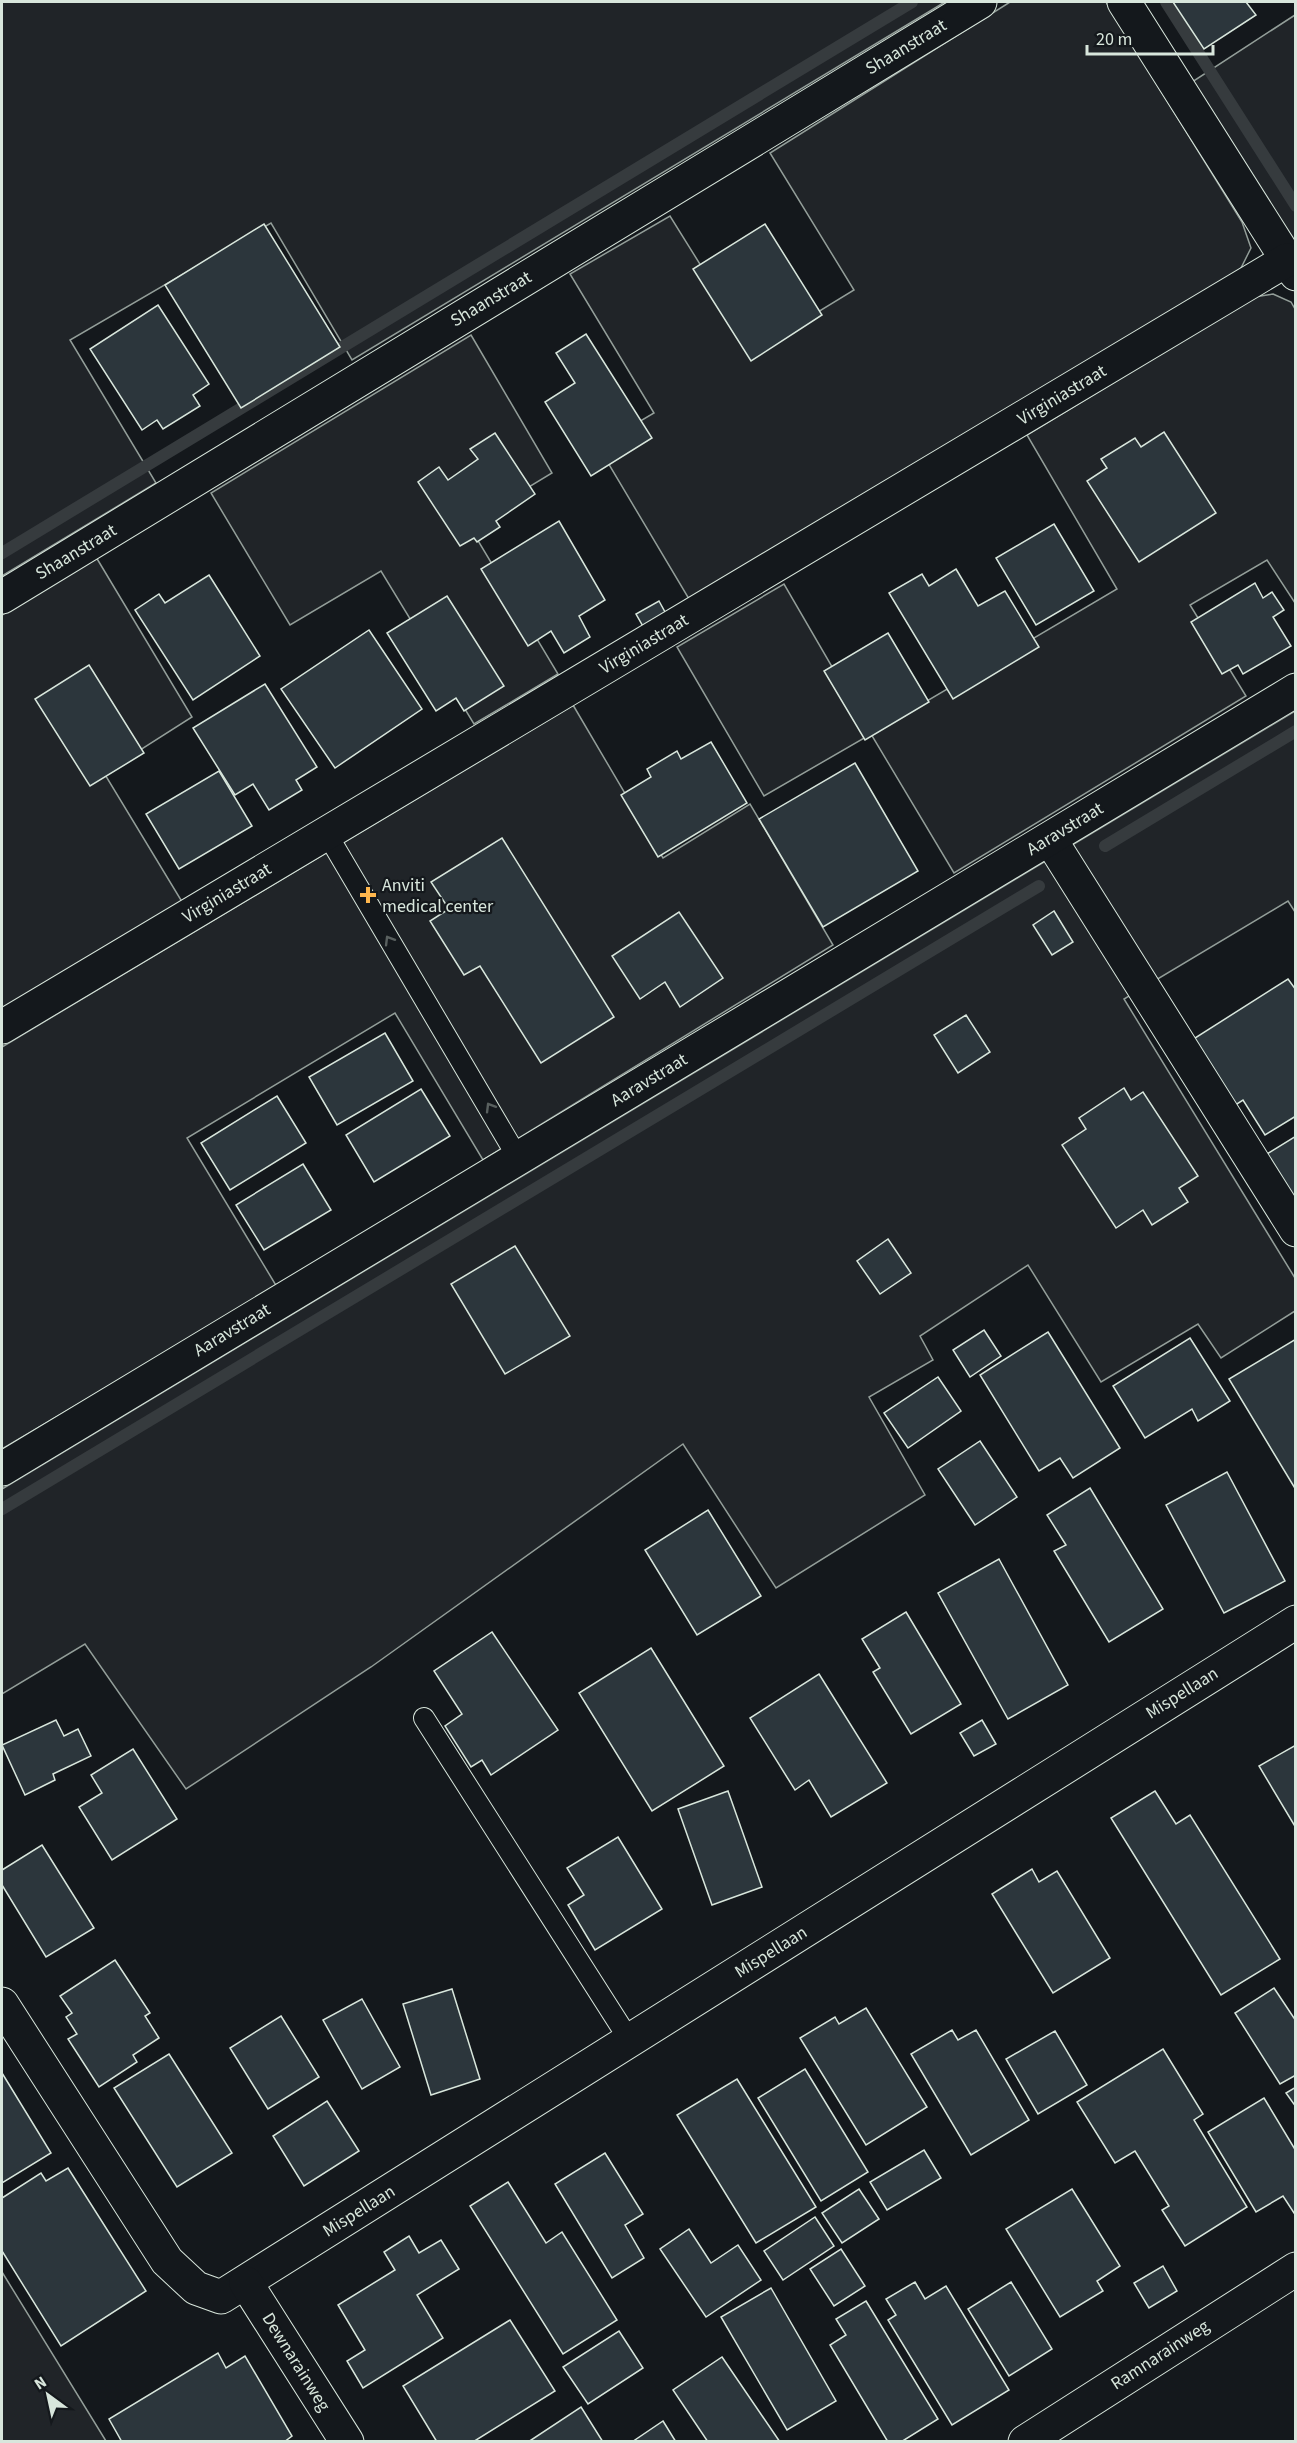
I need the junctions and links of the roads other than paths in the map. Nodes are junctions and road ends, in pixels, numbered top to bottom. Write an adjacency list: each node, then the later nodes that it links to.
1 (980, 2): 4 (street, Shaanstraat)
2 (1124, 2): 3 (street)
3 (1291, 267): 6 (street, Virginiastraat)
4 (2, 597)
5 (1296, 690): 7 (street, Aaravstraat)
6 (327, 834): 8 (street, Virginiastraat); 9 (lane, one-way to 6)
7 (1050, 839): 9 (street, Aaravstraat); 10 (street)
8 (2, 1028)
9 (518, 1158): 11 (street, Aaravstraat)
10 (1296, 1230)
11 (2, 1469)
12 (1296, 1622): 15 (street, Mispellaan)
13 (424, 1718): 15 (lane)
14 (2, 2004): 17 (street, Mispellaan)
15 (630, 2041): 17 (street, Mispellaan)
16 (1296, 2269): 19 (street, Ramnarainweg)
17 (246, 2283): 18 (street, Dewnarainweg)
18 (347, 2442)
19 (1025, 2442)

